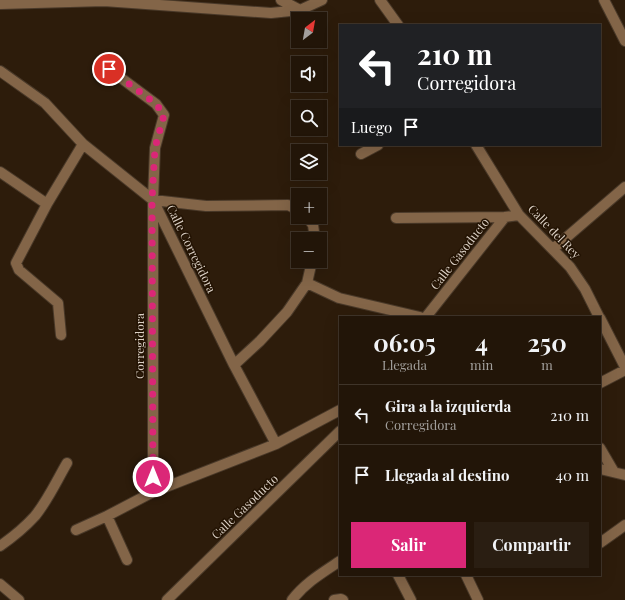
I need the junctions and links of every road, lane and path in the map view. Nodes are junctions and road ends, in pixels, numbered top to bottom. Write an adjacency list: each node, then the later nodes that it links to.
1 (281, 0): 6 (street)
2 (322, 0): 6 (street)
3 (380, 0): 7 (street)
4 (604, 0): 8 (street)
5 (0, 4): 6 (street)
6 (300, 10)
7 (397, 24)
8 (625, 41)
9 (109, 69): 17 (street, Corregidora)
10 (0, 71): 11 (street, Calle Corregidora)
11 (83, 144): 17 (street, Calle Corregidora); 18 (street)
12 (376, 146): 14 (street)
13 (477, 146): 20 (street, Calle del Rey)
14 (361, 154)
15 (0, 172): 18 (street)
16 (625, 187): 23 (street)
17 (152, 200): 19 (street); 31 (street, Calle Corregidora); 42 (street, Corregidora)
18 (47, 204): 30 (street)
19 (291, 206)
20 (518, 215): 21 (street, Calle Gasoducto); 23 (street, Calle del Rey)
21 (505, 217): 22 (street); 27 (street, Calle Gasoducto)
22 (396, 218)
23 (553, 249): 28 (street, Calle del Rey)
24 (310, 268): 25 (street)
25 (307, 283): 26 (street); 31 (street)
26 (416, 316)
27 (427, 316)
28 (599, 316)
29 (601, 320): 32 (street, Calle del Rey)
30 (61, 335)
31 (234, 365): 36 (street, Calle Corregidora)
32 (625, 368): 33 (street)
33 (601, 382)
34 (339, 411): 36 (street)
35 (339, 432): 54 (street, Calle Gasoducto)
36 (276, 444): 42 (street)
37 (601, 450): 40 (street)
38 (67, 463): 47 (street)
39 (601, 469): 40 (street)
40 (614, 472): 41 (street)
41 (625, 475)
42 (153, 492): 43 (street)
43 (106, 516): 45 (street); 48 (street)
44 (625, 525): 46 (street)
45 (76, 530)
46 (601, 542)
47 (0, 546)
48 (127, 560)
49 (339, 562): 55 (street)
50 (399, 576): 56 (street)
51 (466, 576): 57 (street)
52 (0, 584): 53 (street)
53 (18, 600)
54 (167, 600)
55 (292, 600)
56 (411, 600)
57 (478, 600)

